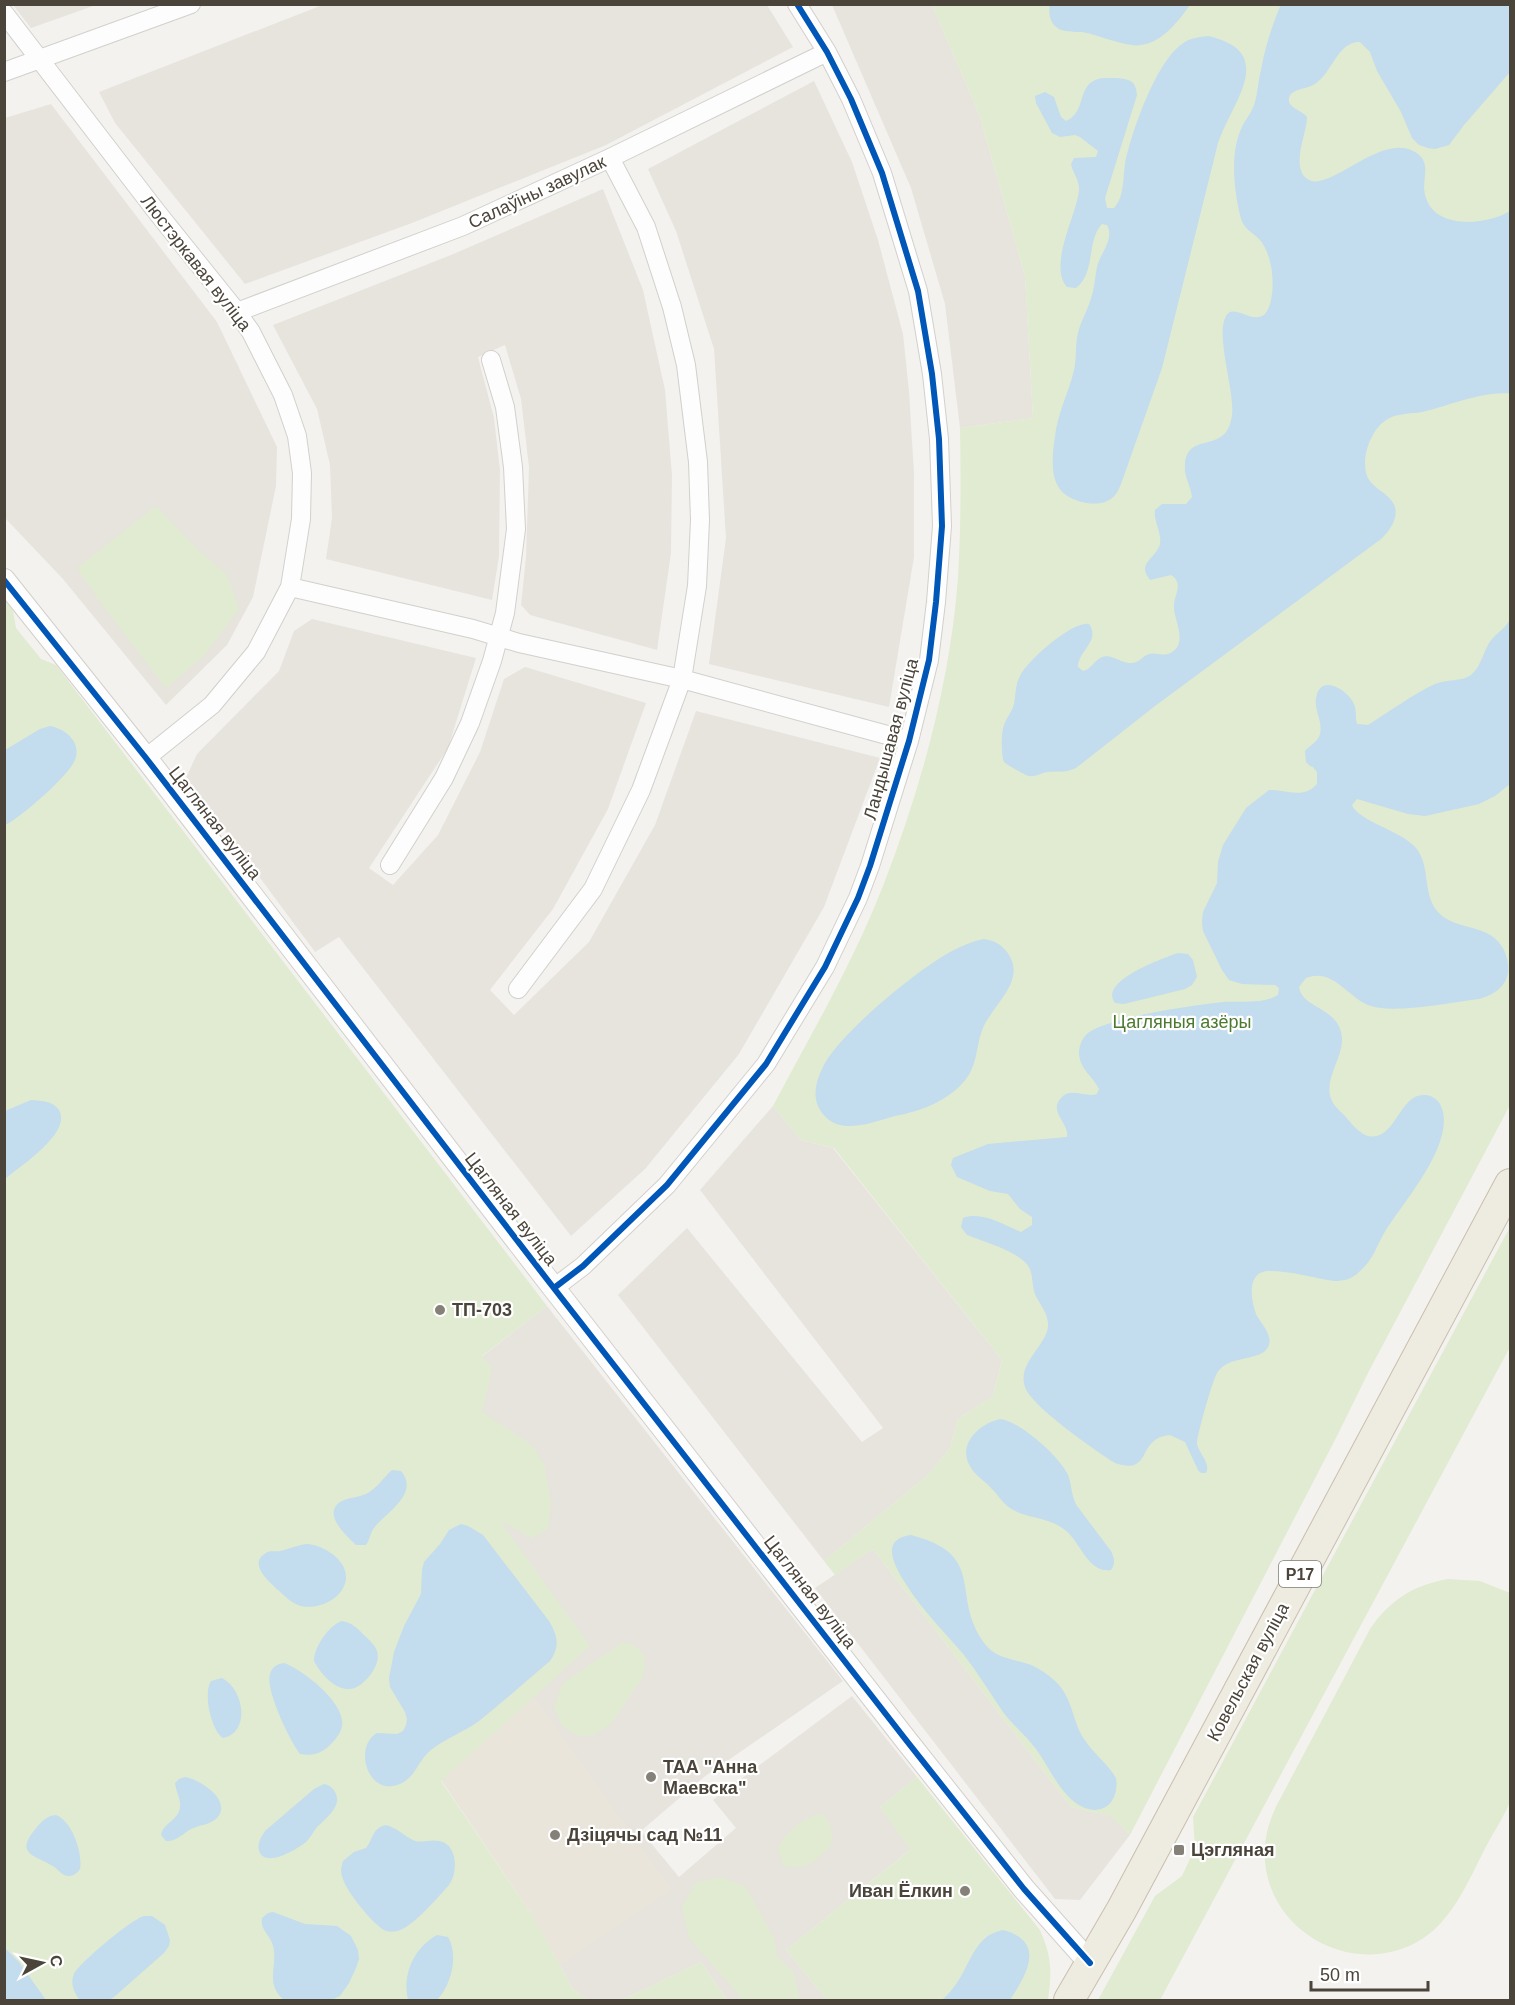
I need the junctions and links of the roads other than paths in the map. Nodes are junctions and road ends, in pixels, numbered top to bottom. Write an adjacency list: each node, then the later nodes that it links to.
1 (191, 4): 5 (street)
2 (797, 4): 4 (street, Ландышавая вуліца)
3 (4, 14): 5 (street, Люстэркавая вуліца)
4 (827, 52): 7 (street, Салаўіны завулак); 14 (street, Ландышавая вуліца)
5 (41, 60): 6 (street); 8 (street, Люстэркавая вуліца)
6 (4, 72)
7 (610, 158): 8 (street, Салаўіны завулак); 13 (street)
8 (237, 312): 11 (street, Люстэркавая вуліца)
9 (491, 360): 12 (street)
10 (4, 580): 15 (street, Цагляная вуліца)
11 (290, 587): 12 (street); 15 (street, Люстэркавая вуліца)
12 (499, 637): 13 (street); 16 (street)
13 (682, 679): 14 (street); 17 (street)
14 (909, 741): 19 (street, Ландышавая вуліца)
15 (147, 758): 19 (street, Цагляная вуліца)
16 (390, 865)
17 (518, 989)
18 (1510, 1184): 20 (highway, Ковельская вуліца / Р17)
19 (554, 1288): 20 (street, Цагляная вуліца)
20 (1090, 1963): 21 (highway, Ковельская вуліца / Р17)
21 (1070, 2001)

